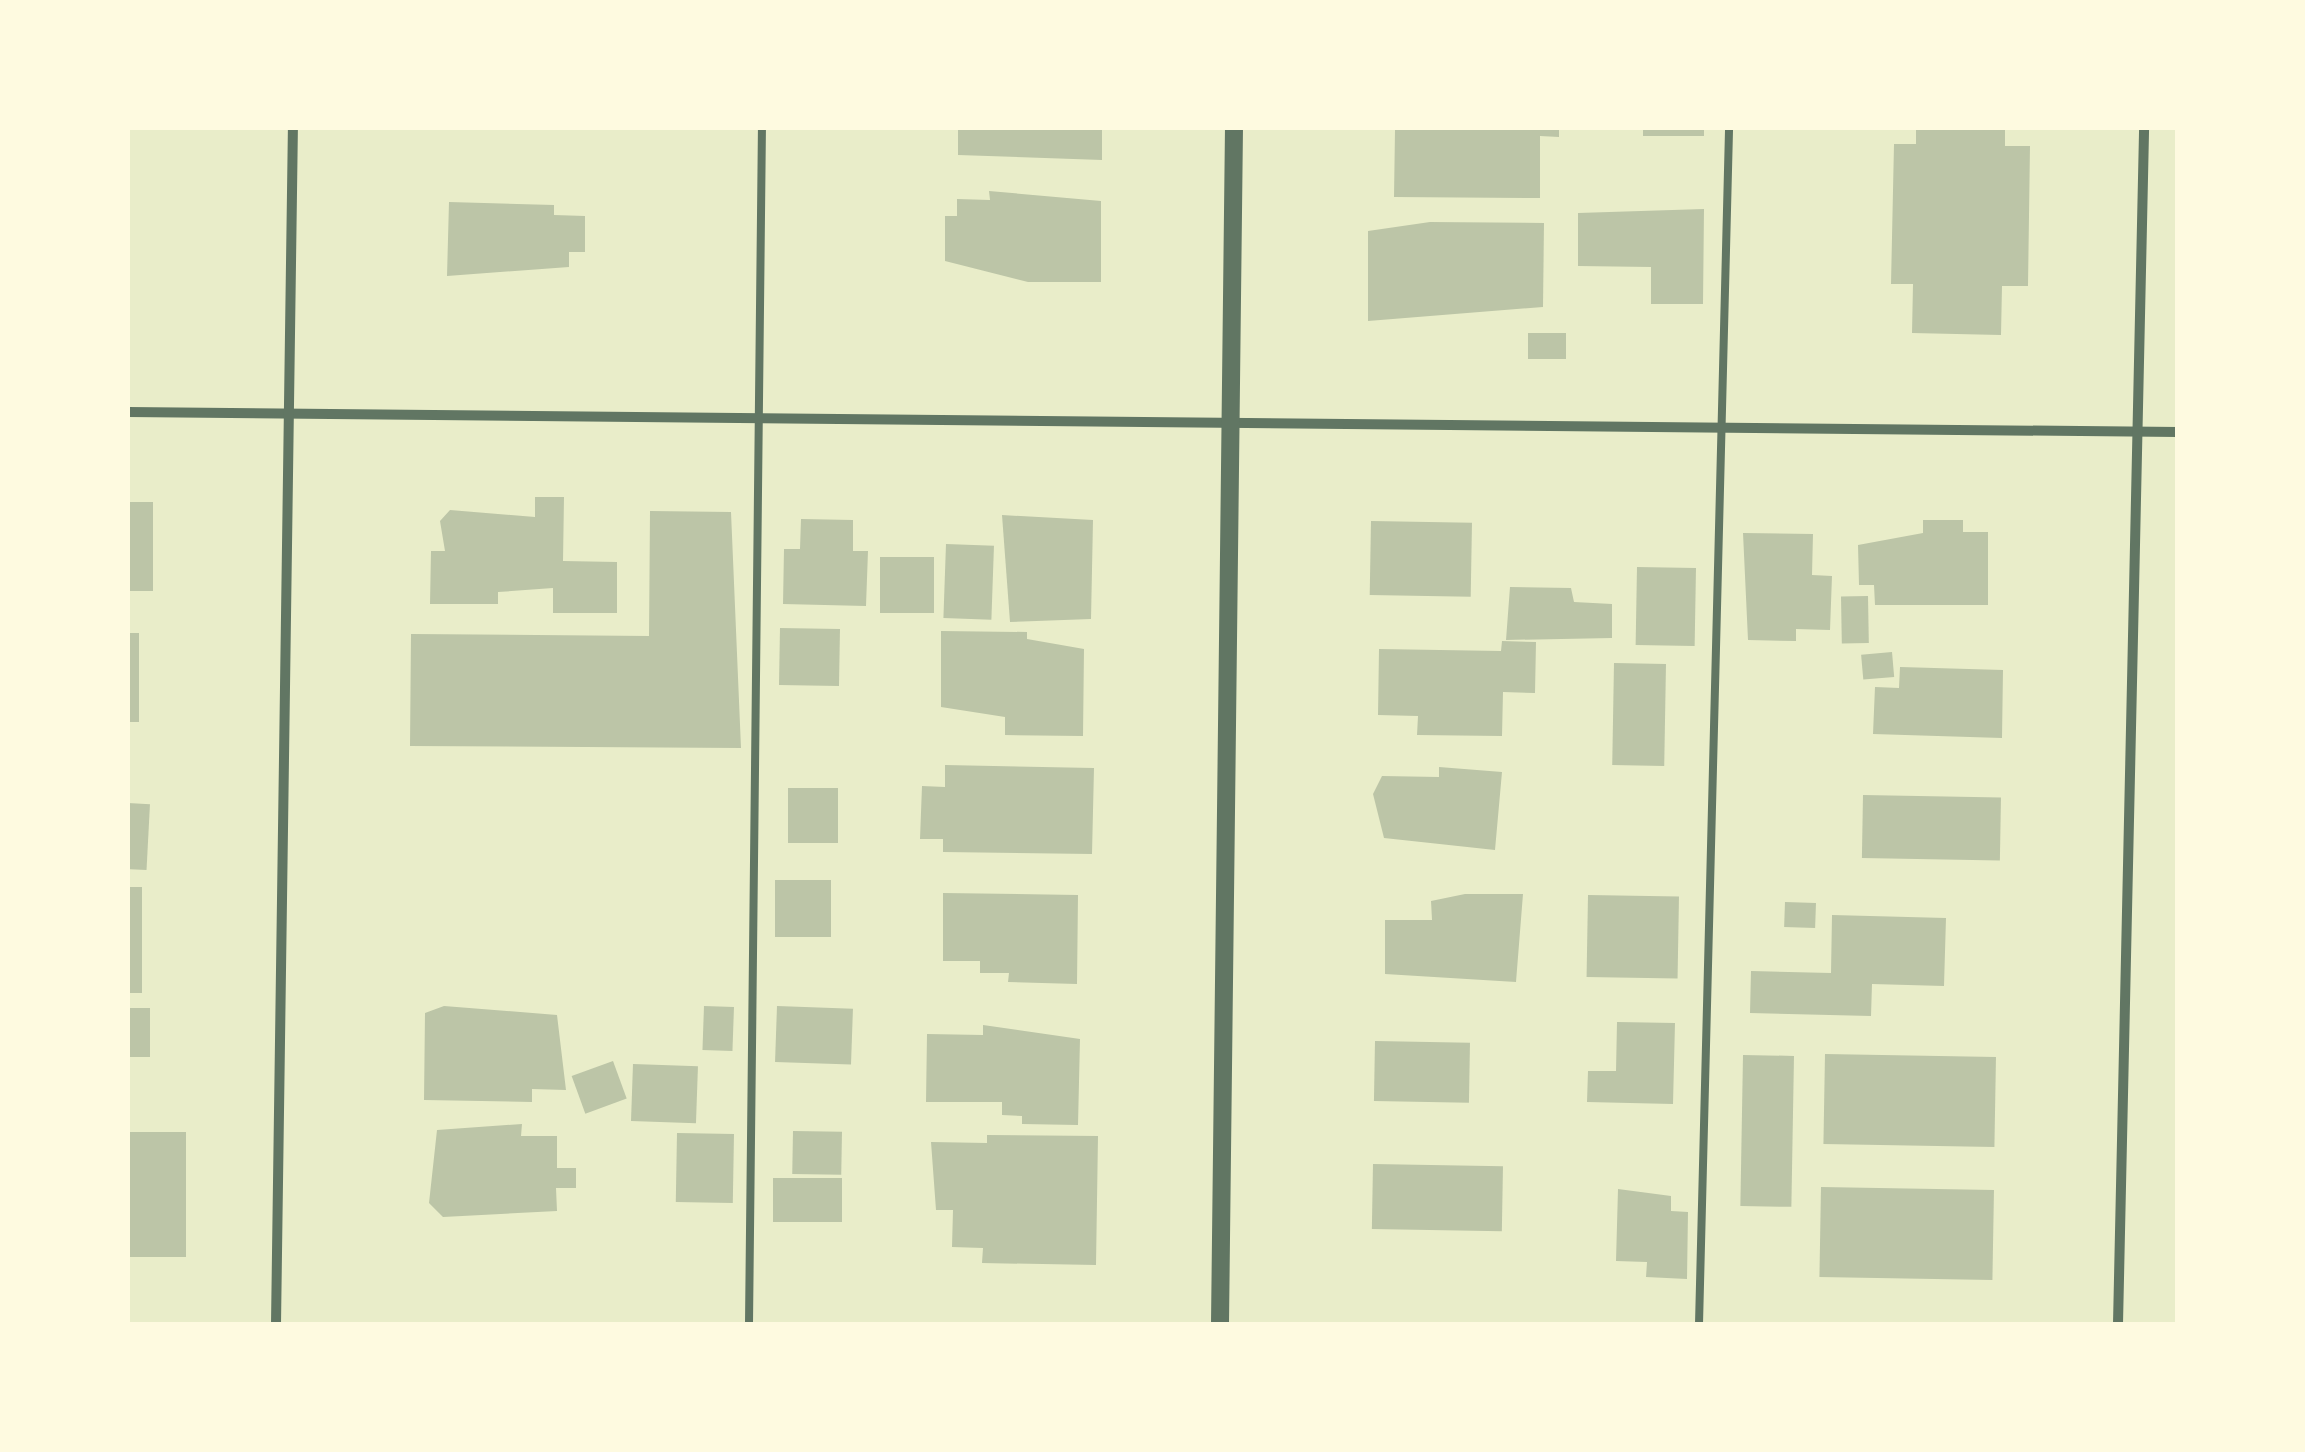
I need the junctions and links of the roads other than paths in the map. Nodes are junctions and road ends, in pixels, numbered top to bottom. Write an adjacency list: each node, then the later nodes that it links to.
1 (293, 128): 7 (street)
2 (762, 128): 8 (lane)
3 (1234, 128): 9 (street)
4 (1729, 128): 10 (lane)
5 (2144, 128): 11 (street)
6 (128, 412): 7 (street)
7 (290, 414): 8 (street); 13 (street)
8 (760, 415): 9 (street); 14 (lane)
9 (1230, 416): 10 (street); 15 (street)
10 (1722, 424): 11 (street); 16 (lane)
11 (2138, 431): 12 (street); 17 (street)
12 (2178, 432)
13 (276, 1324)
14 (749, 1324)
15 (1220, 1324)
16 (1700, 1324)
17 (2118, 1324)

